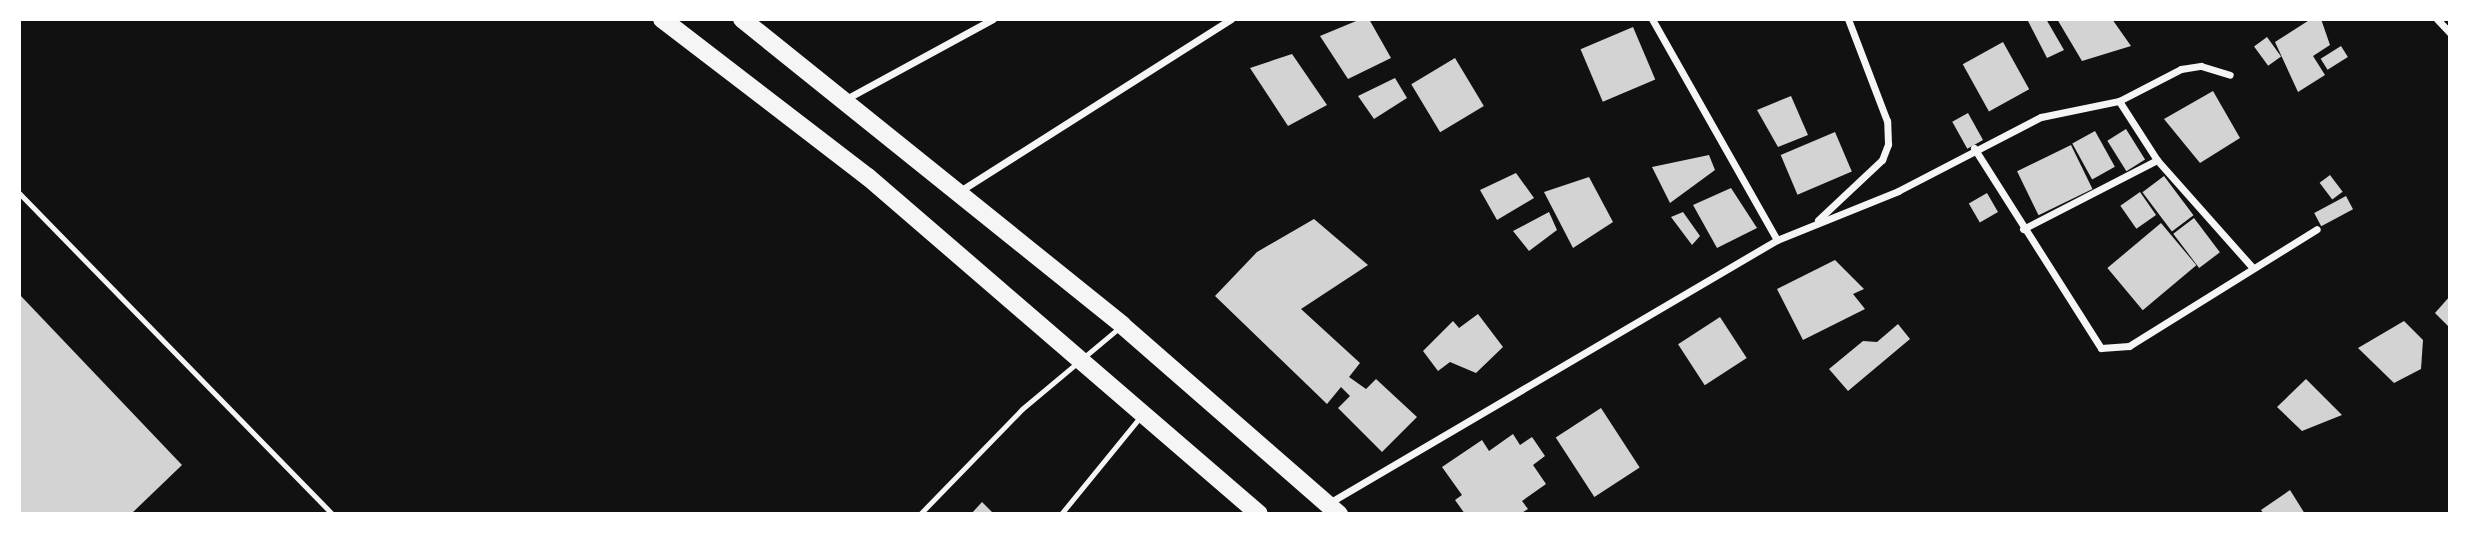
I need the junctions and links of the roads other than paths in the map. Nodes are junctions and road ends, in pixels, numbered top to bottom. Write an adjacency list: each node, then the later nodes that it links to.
1 (662, 19): 22 (main road)
2 (742, 19): 10 (main road)
3 (993, 19): 10 (street)
4 (1231, 19): 14 (street)
5 (1652, 19): 19 (street)
6 (1848, 19): 16 (street)
7 (2437, 19): 8 (street)
8 (2450, 33)
9 (2230, 75): 11 (street)
10 (846, 99): 14 (main road)
11 (2119, 101): 12 (street); 13 (street)
12 (1974, 148): 16 (street); 17 (street)
13 (2157, 160): 17 (street); 20 (street)
14 (960, 191): 21 (main road)
15 (19, 193): 25 (lane)
16 (1815, 223): 19 (street)
17 (2023, 229): 20 (street)
18 (2317, 229): 20 (street)
19 (1777, 240): 24 (street)
20 (2252, 267)
21 (1122, 325): 22 (lane); 24 (main road)
22 (1079, 363): 23 (main road); 26 (lane)
23 (1143, 415): 27 (lane); 28 (main road)
24 (1334, 509)
25 (332, 514)
26 (920, 514)
27 (1061, 514)
28 (1259, 514)

